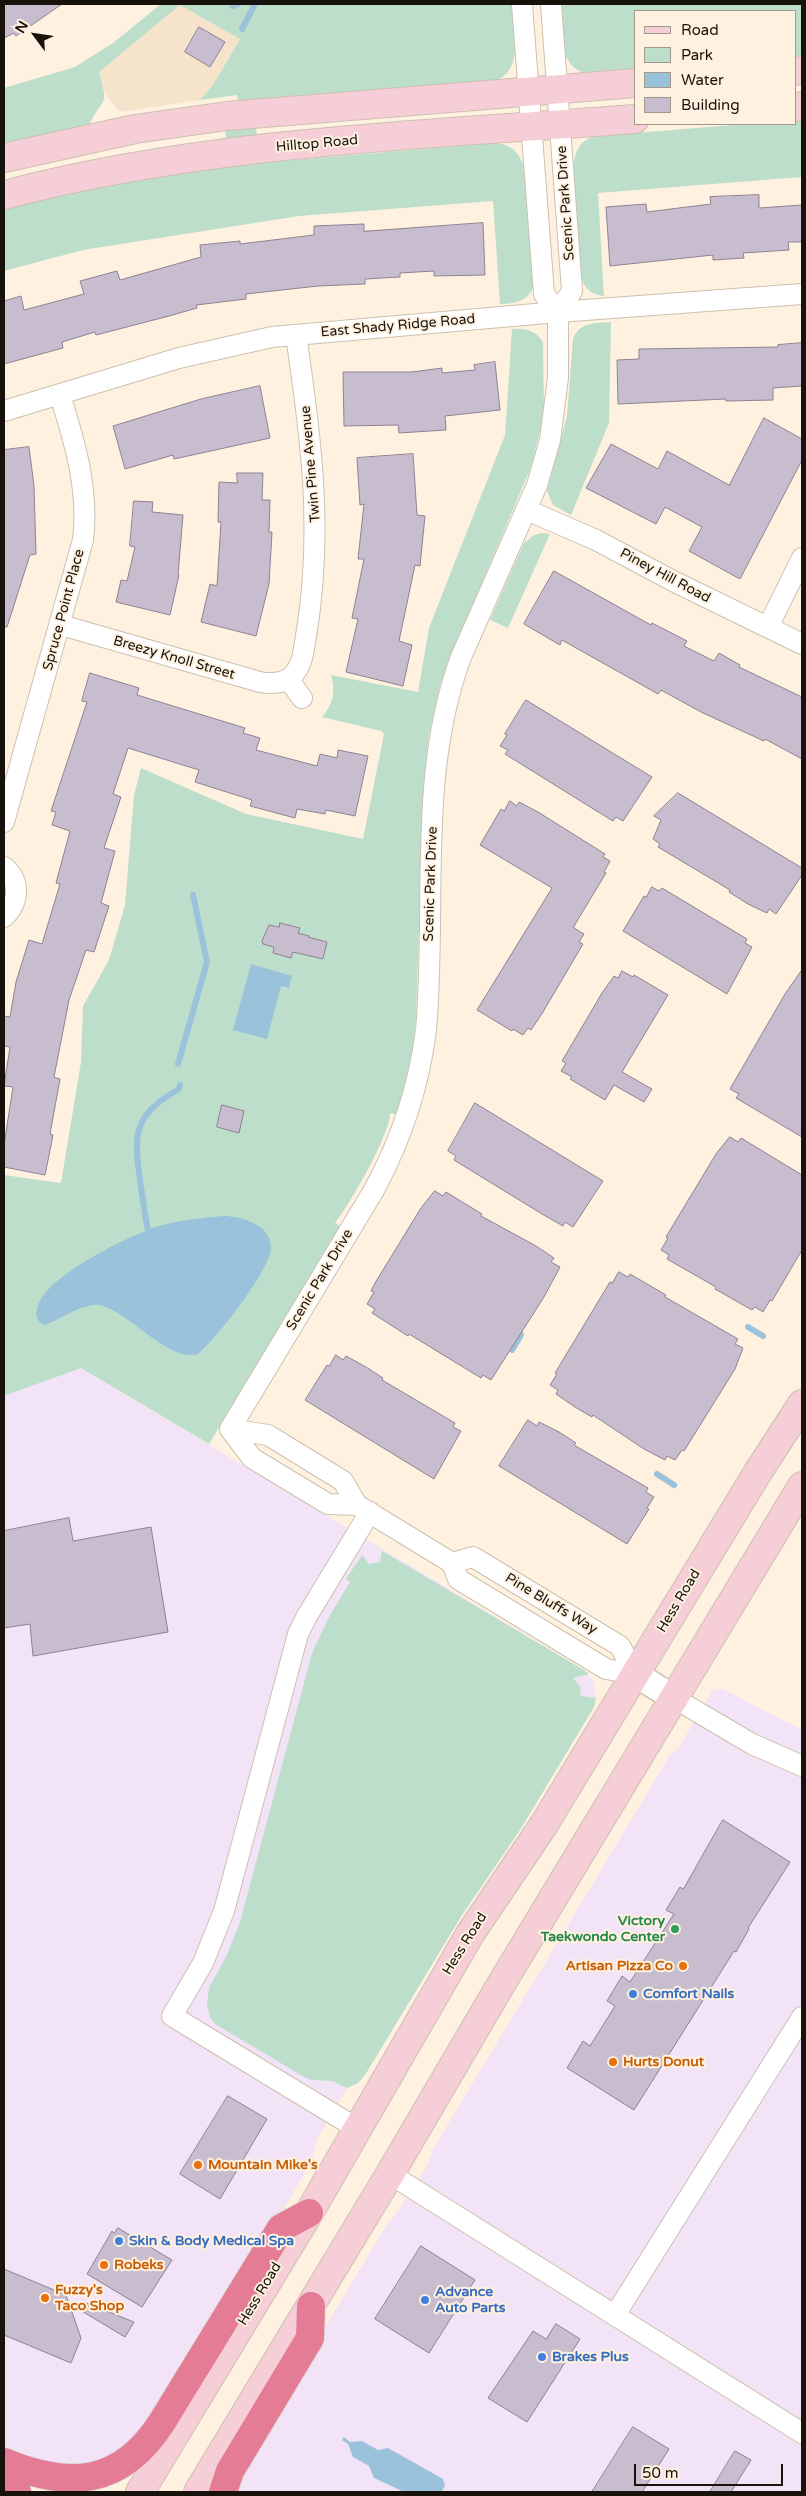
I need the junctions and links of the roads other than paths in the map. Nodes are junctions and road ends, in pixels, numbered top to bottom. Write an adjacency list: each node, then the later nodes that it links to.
1 (522, 4): 5 (street, Scenic Park Drive)
2 (551, 4): 4 (street, Scenic Park Drive)
3 (634, 83): 4 (main road)
4 (558, 89): 5 (main road); 7 (street, Scenic Park Drive)
5 (529, 92): 8 (street, Scenic Park Drive); 9 (main road)
6 (634, 119): 7 (main road, Hilltop Road)
7 (560, 125): 8 (main road, Hilltop Road); 12 (street, Scenic Park Drive)
8 (532, 127): 10 (main road, Hilltop Road); 12 (street, Scenic Park Drive)
9 (4, 158)
10 (4, 195)
11 (802, 294): 12 (street, East Shady Ridge Road)
12 (558, 312): 13 (street, East Shady Ridge Road); 16 (street, Scenic Park Drive)
13 (296, 335): 14 (street, East Shady Ridge Road); 21 (street, Twin Pine Avenue)
14 (60, 395): 15 (street, East Shady Ridge Road); 18 (street, Spruce Point Place)
15 (4, 410)
16 (526, 510): 19 (street, Piney Hill Road); 27 (street, Scenic Park Drive)
17 (802, 558): 19 (street)
18 (60, 625): 21 (street, Breezy Knoll Street); 23 (street, Spruce Point Place)
19 (768, 627): 20 (street, Piney Hill Road)
20 (802, 644)
21 (288, 679): 22 (street)
22 (302, 698)
23 (4, 822)
24 (4, 867): 25 (street)
25 (4, 918)
26 (802, 1404): 31 (main road, Hess Road)
27 (230, 1429): 29 (street, Pine Bluffs Way); 29 (street)
28 (802, 1486): 32 (main road)
29 (363, 1509): 30 (street, Pine Bluffs Way); 35 (street)
30 (452, 1563): 31 (street, Pine Bluffs Way); 31 (street, Pine Bluffs Way)
31 (635, 1674): 32 (street, Pine Bluffs Way); 35 (main road, Hess Road)
32 (674, 1698): 33 (street, Pine Bluffs Way); 36 (main road)
33 (802, 1766)
34 (802, 2017): 39 (street)
35 (358, 2129): 37 (main road, Hess Road)
36 (390, 2174): 38 (main road); 39 (street)
37 (309, 2212): 41 (highway); 44 (main road, Hess Road)
38 (311, 2306): 45 (main road); 46 (highway)
39 (615, 2316): 40 (street)
40 (802, 2433)
41 (4, 2462)
42 (4, 2487): 43 (highway)
43 (17, 2492)
44 (140, 2492)
45 (198, 2492)
46 (223, 2492)

